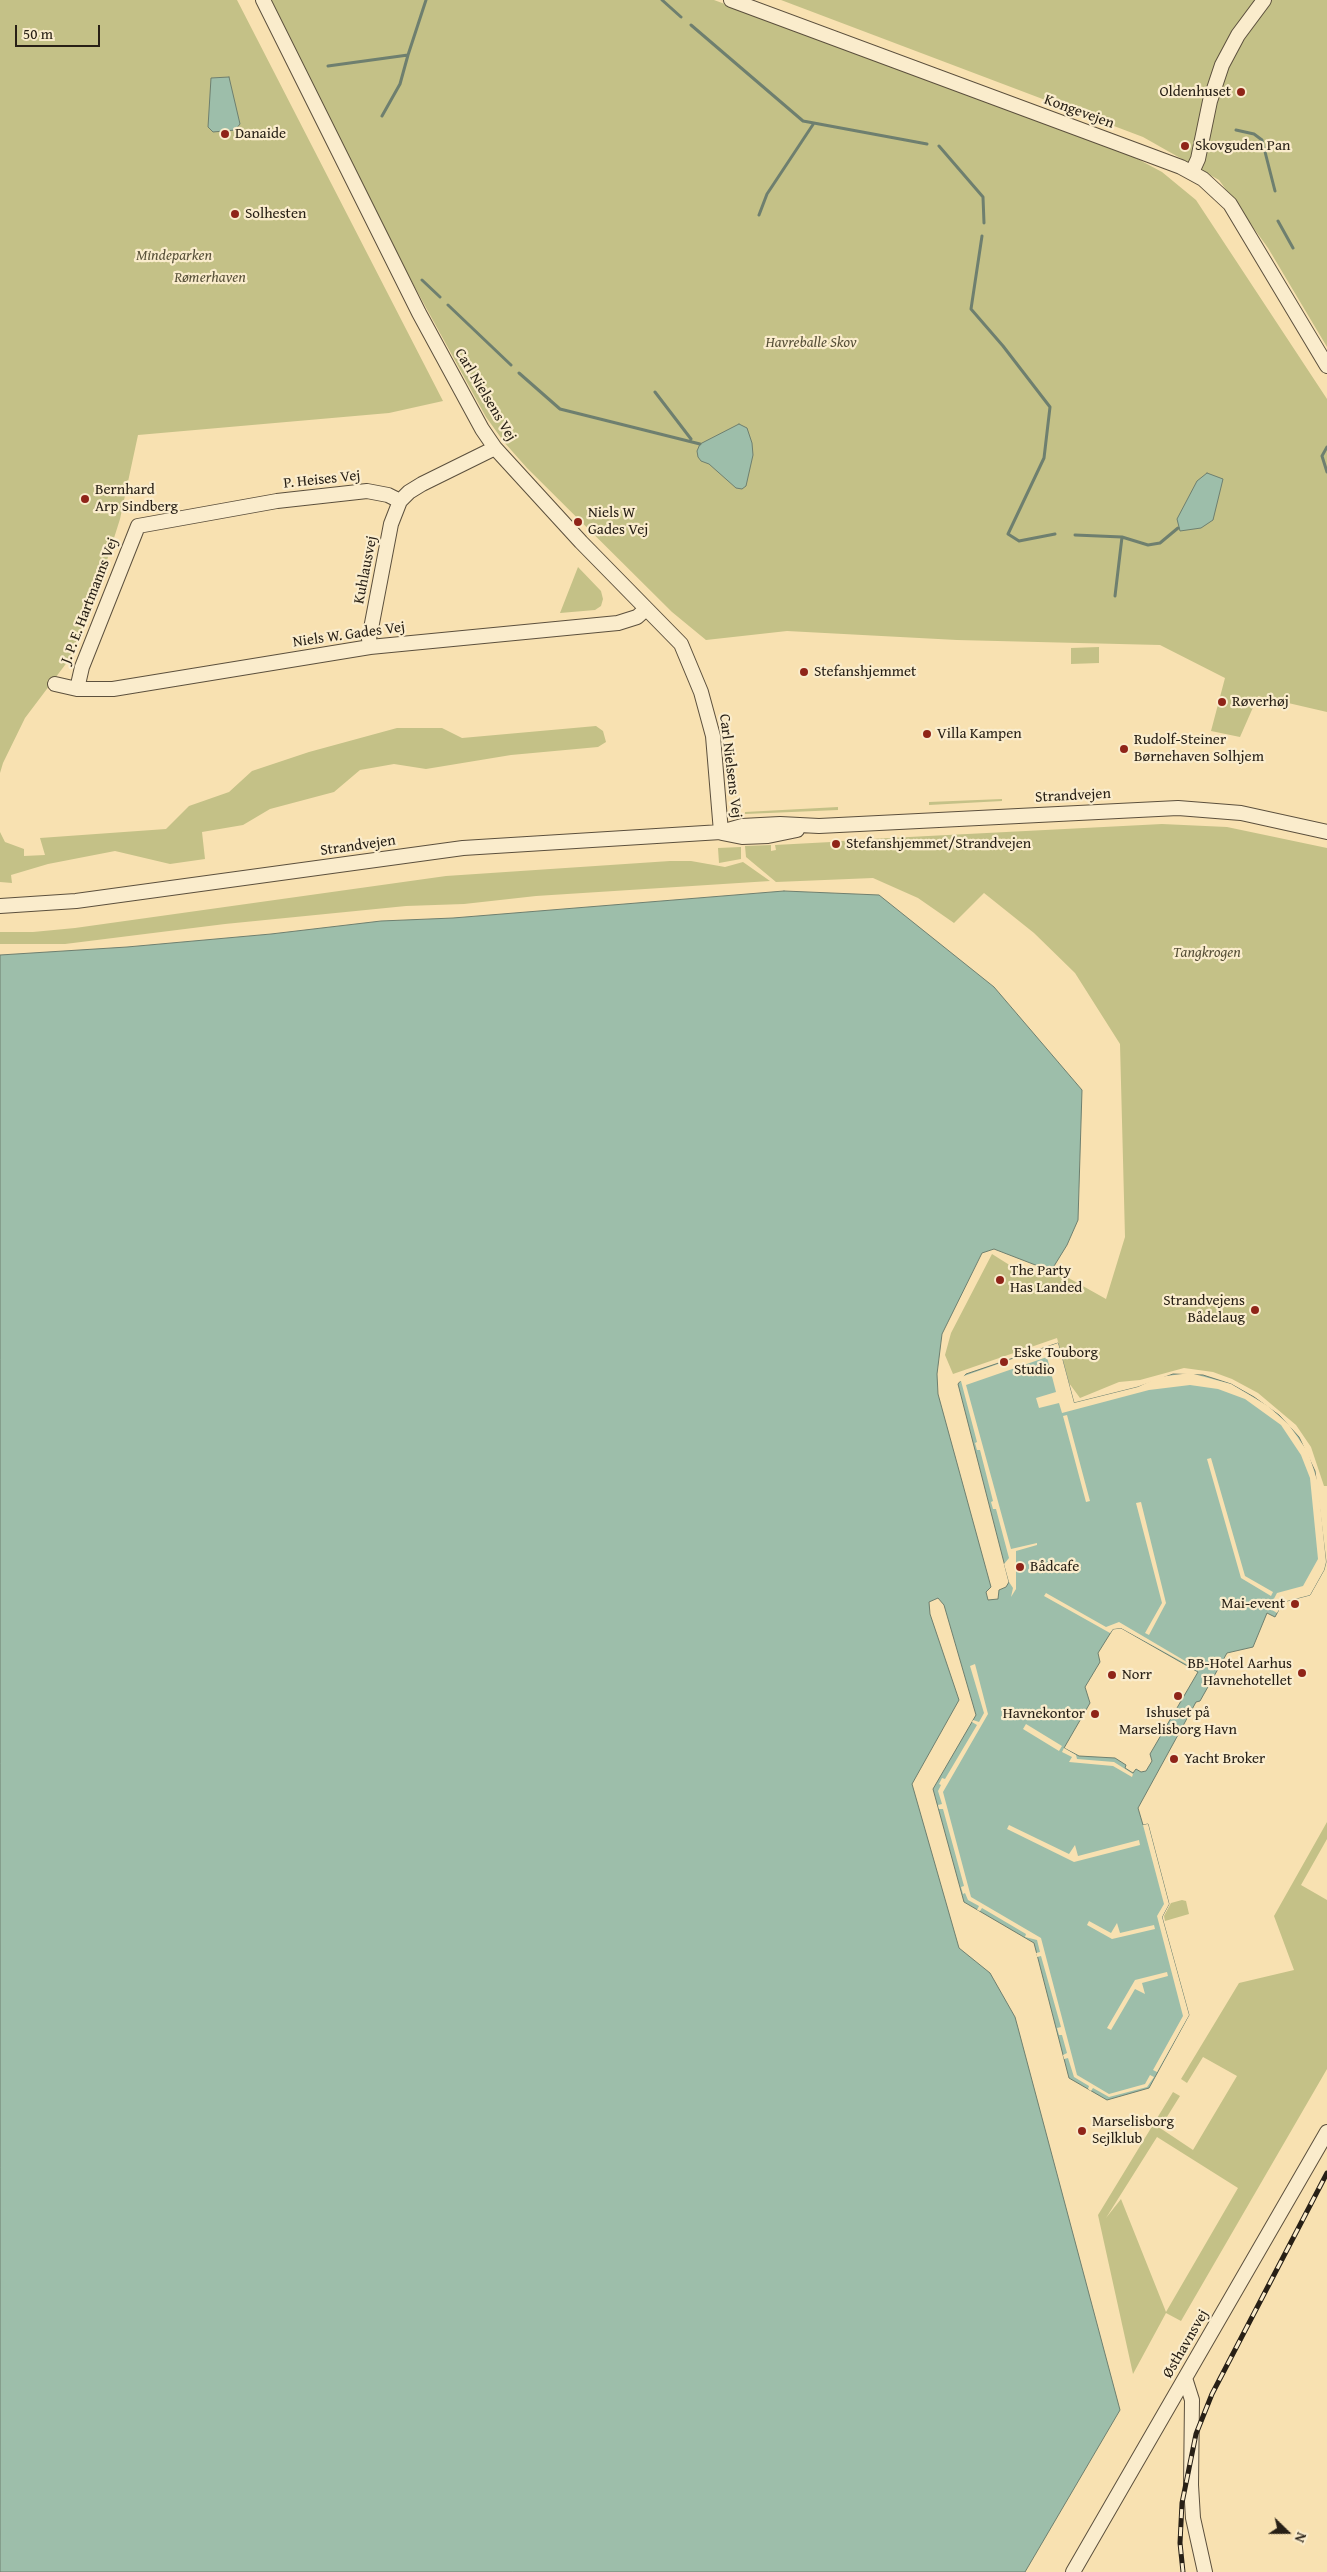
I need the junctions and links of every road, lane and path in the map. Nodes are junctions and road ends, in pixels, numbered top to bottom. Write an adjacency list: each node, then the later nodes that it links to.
1 (263, 0): 6 (street, Carl Nielsens Vej)
2 (731, 0): 4 (street, Kongevejen)
3 (1264, 0): 4 (street)
4 (1192, 172): 5 (street, Kongevejen)
5 (1327, 366)
6 (495, 448): 7 (street); 9 (street, Carl Nielsens Vej)
7 (400, 501): 8 (street, P. Heises Vej); 10 (street, Kuhlausvej)
8 (138, 526): 12 (street, J. P. E. Hartmanns Vej)
9 (646, 610): 10 (street, Niels W. Gades Vej); 13 (street, Carl Nielsens Vej)
10 (370, 647): 12 (street, Niels W. Gades Vej)
11 (55, 684): 12 (street, Niels W. Gades Vej)
12 (77, 690)
13 (722, 832): 14 (street, Strandvejen); 15 (street, Strandvejen)
14 (1327, 832)
15 (0, 906)
16 (1327, 2132): 17 (street, Østhavnsvej)
17 (1185, 2378): 18 (street, Østhavnsvej); 19 (street)
18 (1073, 2572)
19 (1205, 2572)

